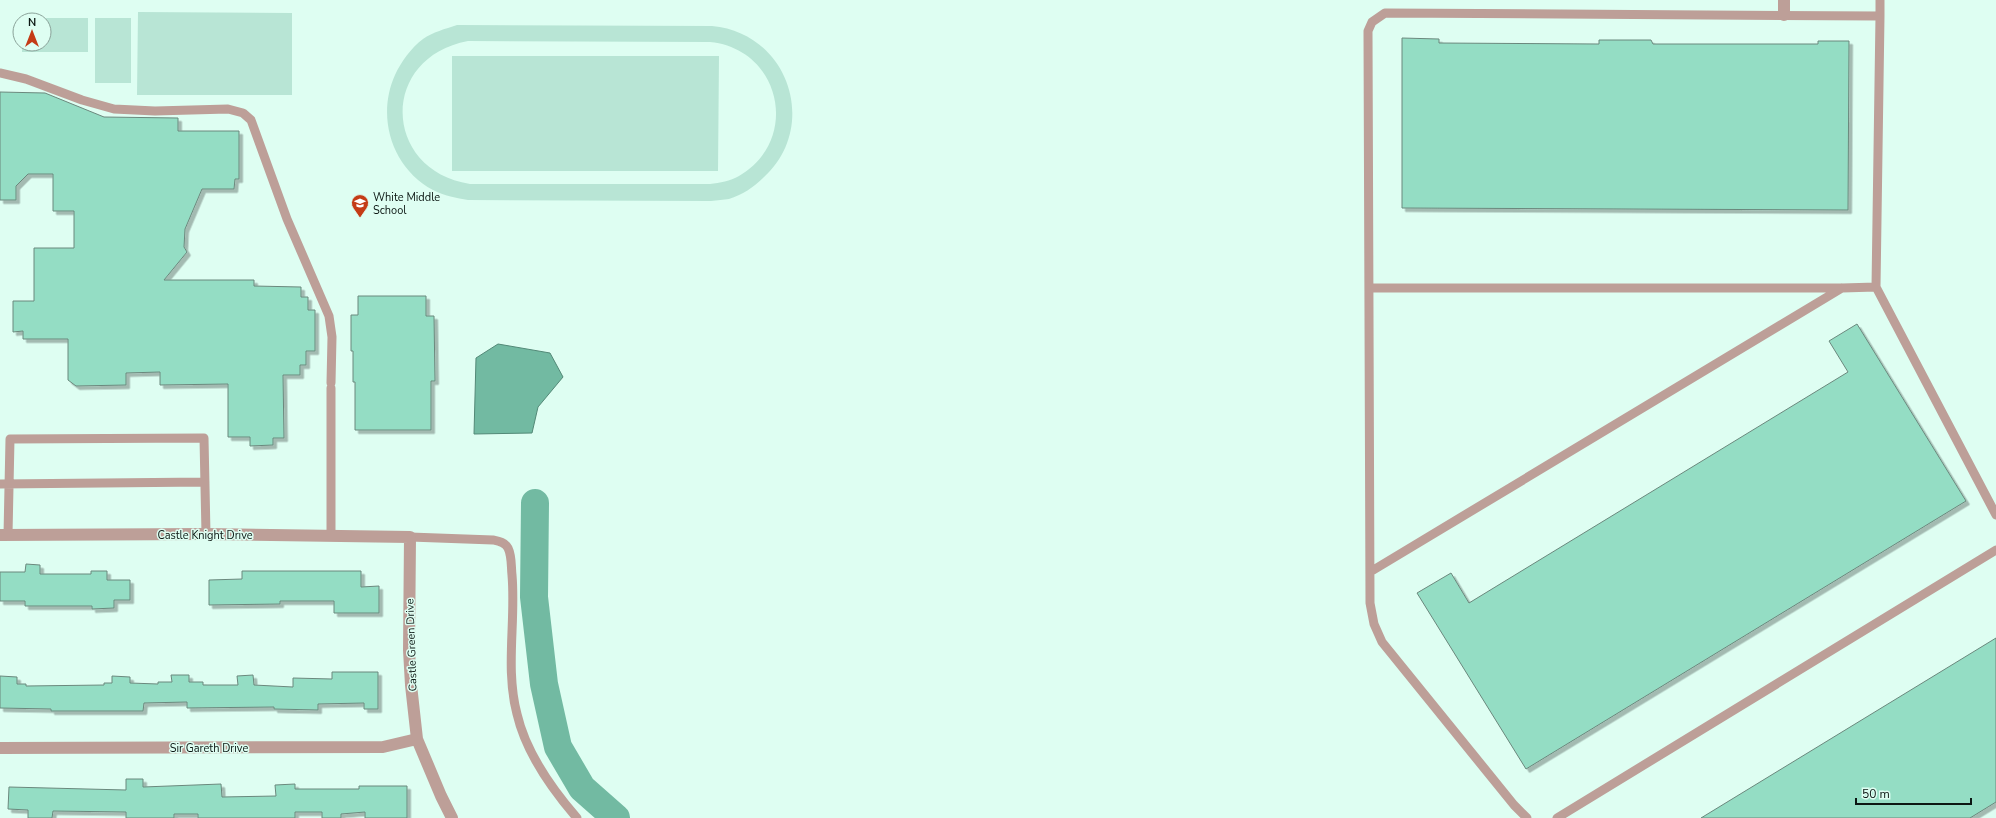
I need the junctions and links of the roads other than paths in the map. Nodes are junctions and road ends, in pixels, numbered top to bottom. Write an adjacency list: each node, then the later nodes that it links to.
1 (1784, 0): 3 (street)
2 (1880, 0): 4 (lane)
3 (1784, 15): 4 (lane); 6 (lane)
4 (1880, 16): 8 (lane)
5 (0, 73): 14 (lane)
6 (1369, 288): 7 (lane); 17 (lane)
7 (1842, 288): 8 (lane); 17 (lane)
8 (1876, 288): 11 (lane)
9 (205, 482): 10 (lane); 10 (lane); 12 (lane)
10 (4, 484): 13 (lane)
11 (1996, 515)
12 (206, 534): 13 (street, Castle Knight Drive); 14 (street, Castle Knight Drive)
13 (4, 535)
14 (331, 536): 15 (street, Castle Knight Drive)
15 (410, 537): 18 (street, Castle Green Drive); 21 (lane)
16 (1996, 550): 23 (lane)
17 (1370, 572): 22 (lane)
18 (418, 739): 19 (street, Sir Gareth Drive); 20 (street, Castle Green Drive)
19 (0, 748)
20 (452, 818)
21 (577, 818)
22 (1527, 818)
23 (1557, 818)

